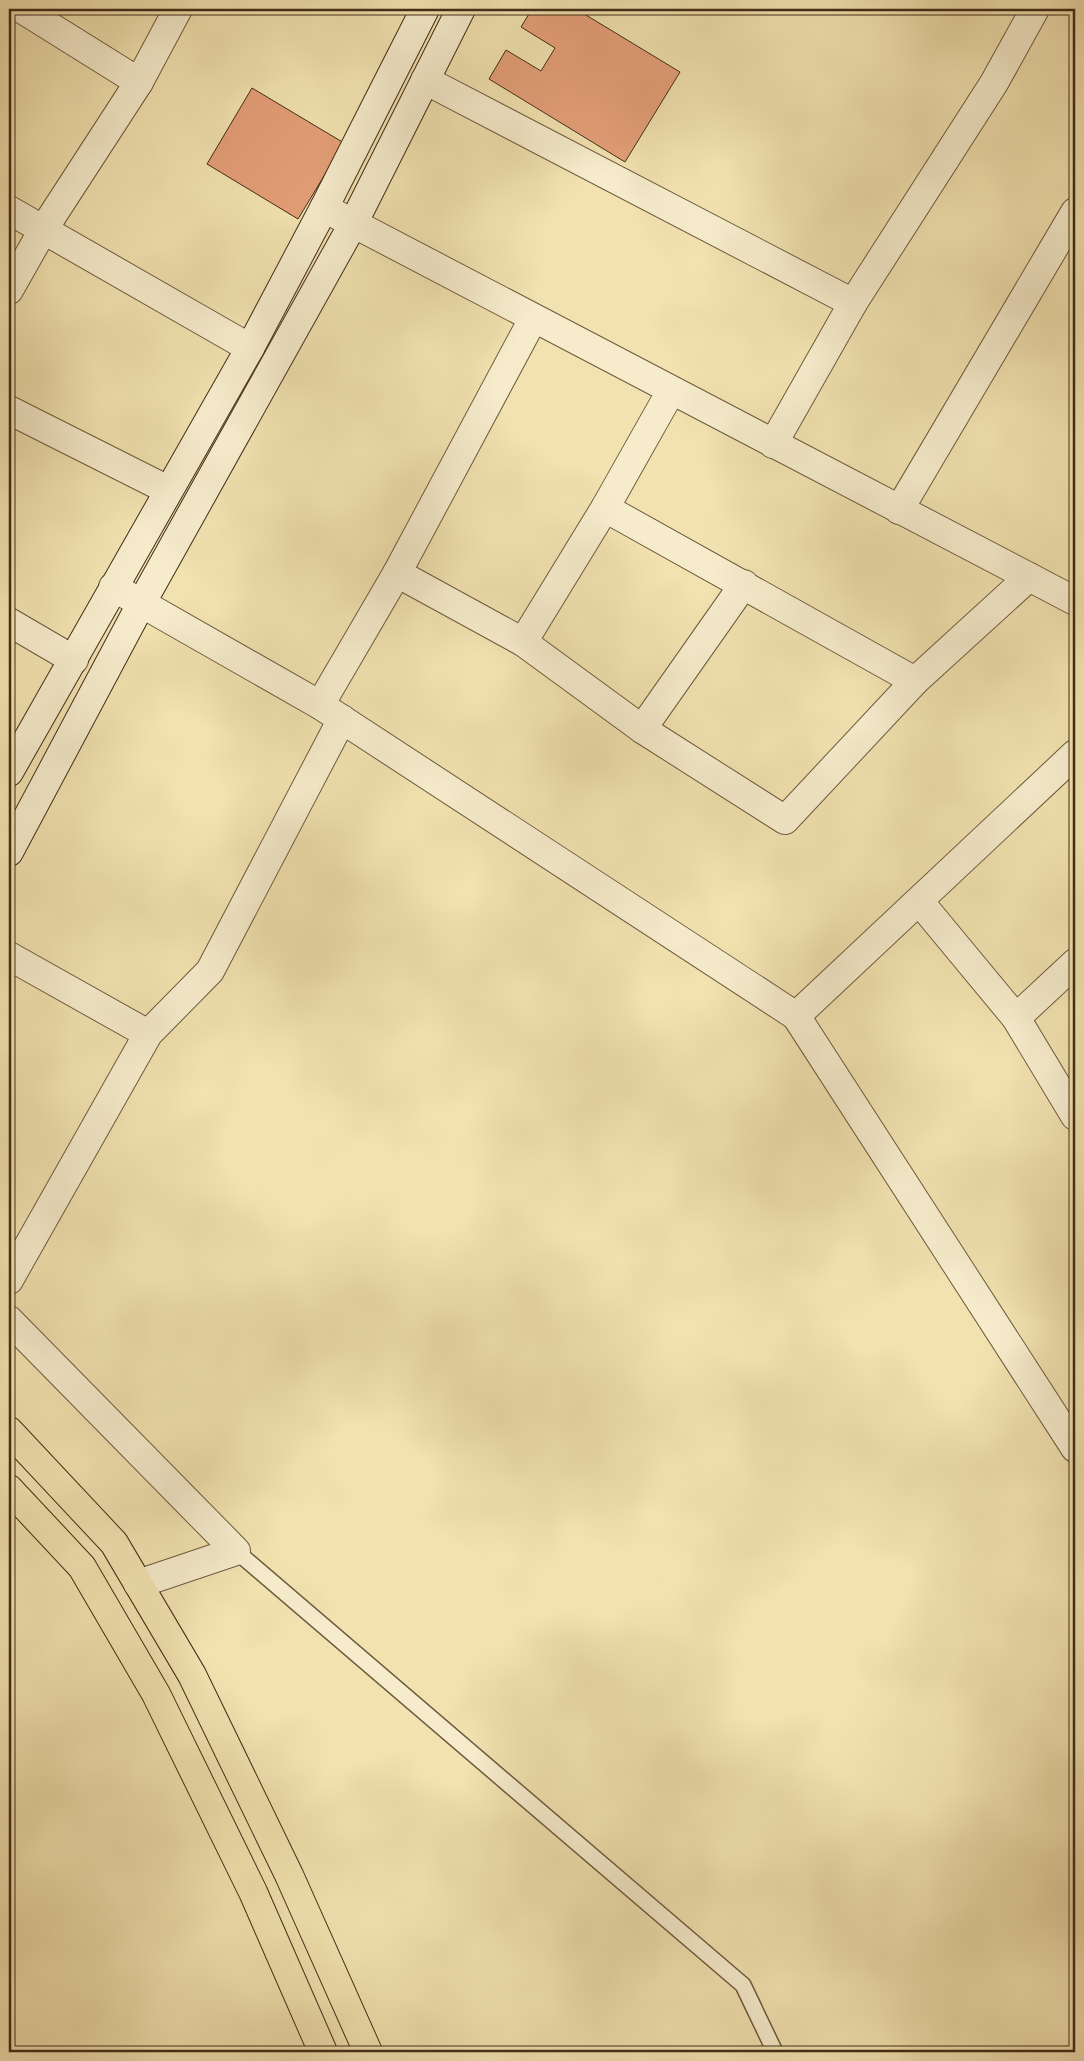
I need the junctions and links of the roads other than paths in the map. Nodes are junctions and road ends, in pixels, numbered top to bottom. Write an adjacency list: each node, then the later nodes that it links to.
1 (22, 9): 7 (street)
2 (178, 9): 7 (street)
3 (425, 9): 8 (street)
4 (461, 9): 6 (street)
5 (1035, 9): 14 (street)
6 (425, 80): 11 (street); 14 (street)
7 (139, 82): 12 (street)
8 (324, 208): 11 (street); 16 (street)
9 (9, 210): 12 (street)
10 (1075, 212): 22 (street)
11 (354, 224): 15 (street); 28 (street)
12 (43, 230): 13 (street); 16 (street)
13 (9, 290)
14 (853, 303): 19 (street)
15 (533, 319): 17 (street); 23 (street)
16 (250, 348): 20 (street)
17 (671, 391): 19 (street); 21 (street)
18 (9, 410): 20 (street)
19 (773, 444): 22 (street)
20 (168, 490): 26 (street)
21 (605, 508): 25 (street); 30 (street)
22 (899, 510): 24 (street)
23 (397, 573): 30 (street); 33 (street)
24 (1029, 576): 27 (street); 32 (street)
25 (744, 584): 32 (street); 34 (street)
26 (112, 587): 28 (street); 31 (street)
27 (1075, 601)
28 (141, 604): 33 (street); 37 (street)
29 (9, 622): 31 (street)
30 (523, 642): 34 (street)
31 (74, 660): 36 (street)
32 (915, 681): 34 (street)
33 (331, 712): 41 (street); 43 (street)
34 (642, 729)
35 (1075, 754): 38 (street)
36 (9, 772)
37 (9, 852)
38 (919, 900): 41 (street); 42 (street)
39 (9, 956): 43 (street)
40 (1075, 963): 42 (street)
41 (796, 1016): 48 (street)
42 (1016, 1018): 44 (street)
43 (148, 1034): 45 (street)
44 (1075, 1116)
45 (9, 1280)
46 (9, 1320): 50 (street)
47 (9, 1431): 51 (main road)
48 (1075, 1448)
49 (9, 1489): 52 (main road)
50 (236, 1551): 51 (street); 54 (lane)
51 (138, 1584): 53 (main road)
52 (323, 2052)
53 (368, 2052)
54 (775, 2052)

